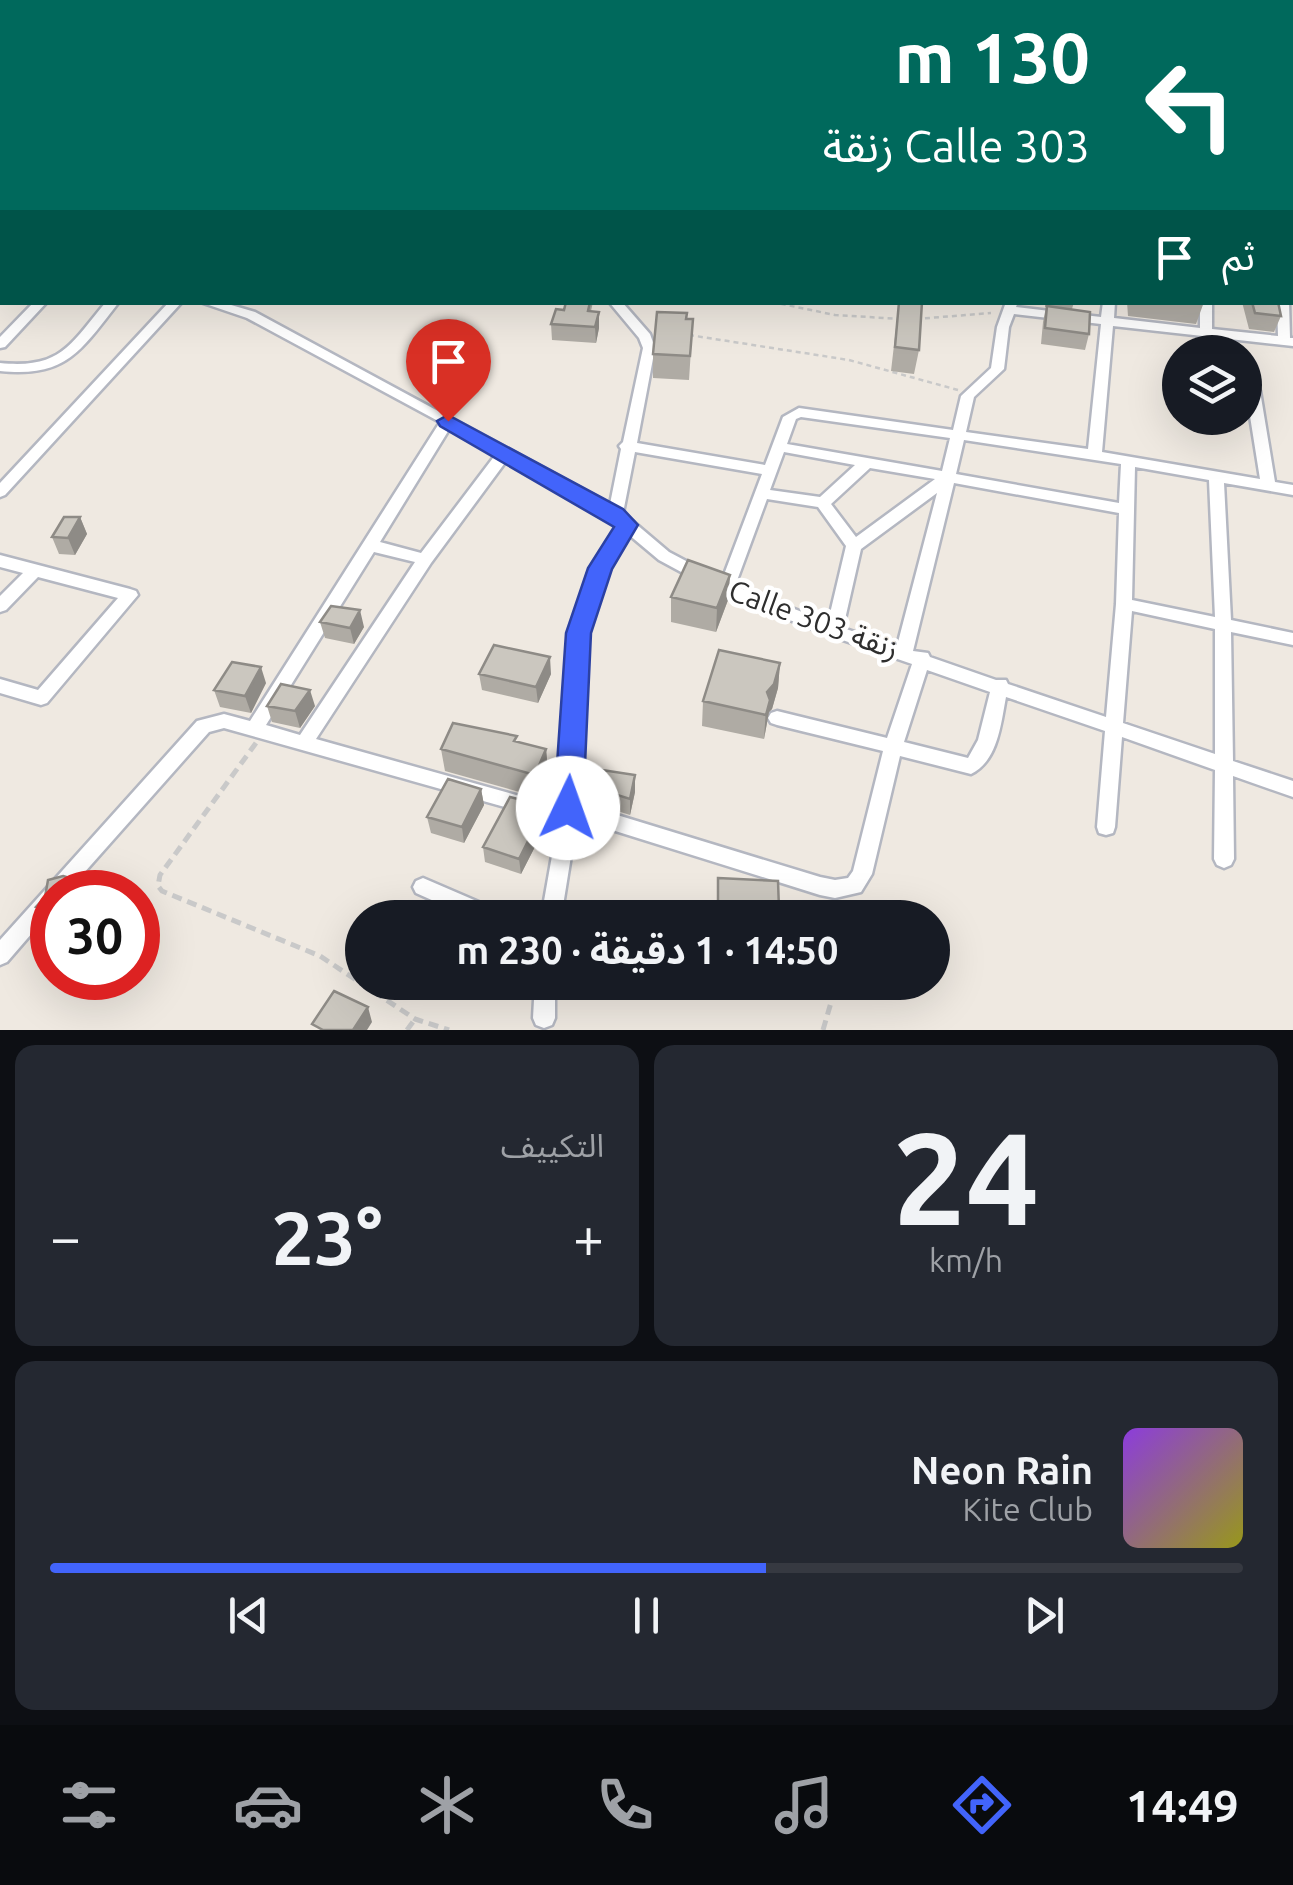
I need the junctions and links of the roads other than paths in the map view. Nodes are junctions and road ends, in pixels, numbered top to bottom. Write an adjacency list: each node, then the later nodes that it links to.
1 (39, 305): 13 (street)
2 (110, 305): 14 (street)
3 (173, 305): 29 (street)
4 (216, 305): 15 (street, Calle 303 زنقة)
5 (617, 305): 18 (street)
6 (1108, 305): 10 (street)
7 (1206, 305): 11 (street)
8 (1283, 305): 12 (street)
9 (1011, 306): 10 (street); 16 (street)
10 (1107, 324): 11 (street); 21 (street)
11 (1206, 330): 12 (street)
12 (1289, 341)
13 (0, 344)
14 (0, 367)
15 (448, 421): 20 (street, Calle 303 زنقة); 34 (street)
16 (956, 434): 19 (street); 21 (street); 25 (street)
17 (1260, 435): 27 (street)
18 (626, 446): 24 (street); 33 (street)
19 (780, 446): 23 (street); 24 (street)
20 (504, 453): 33 (street, Calle 303 زنقة); 36 (street)
21 (1095, 455): 22 (street)
22 (1128, 461): 26 (street); 32 (street)
23 (866, 463): 25 (street); 31 (street)
24 (769, 470): 30 (street)
25 (946, 476): 32 (street); 35 (street); 45 (street)
26 (1216, 476): 27 (street); 42 (street)
27 (1268, 485): 28 (street)
28 (1293, 490)
29 (0, 492)
30 (760, 492): 31 (street); 39 (street)
31 (824, 503): 35 (street)
32 (1126, 509): 40 (street)
33 (621, 520): 39 (street, Calle 303 زنقة); 55 (street)
34 (369, 545): 36 (street); 50 (street)
35 (854, 546): 43 (street)
36 (426, 559): 51 (street)
37 (0, 561): 38 (street)
38 (35, 570): 41 (street); 47 (street)
39 (726, 589): 43 (street, Calle 303 زنقة)
40 (1124, 604): 42 (street); 49 (street)
41 (0, 606)
42 (1223, 624): 44 (street); 53 (street)
43 (834, 631): 45 (street, Calle 303 زنقة)
44 (1293, 639)
45 (913, 655): 46 (street, Calle 303 زنقة); 52 (street)
46 (1000, 685): 49 (street, Calle 303 زنقة); 52 (street)
47 (0, 686)
48 (777, 718): 52 (street)
49 (1114, 728): 53 (street, Calle 303 زنقة); 56 (street)
50 (259, 730): 51 (street); 58 (street)
51 (306, 742): 55 (street)
52 (892, 750): 55 (street)
53 (1224, 767): 54 (street, Calle 303 زنقة); 57 (street)
54 (1293, 789)
55 (568, 812): 61 (street)
56 (1106, 827)
57 (1224, 859)
58 (75, 870)
59 (423, 888): 60 (street)
60 (452, 900)
61 (554, 900)
62 (30, 921): 63 (street)
63 (0, 955)
64 (545, 1000): 65 (street)
65 (544, 1018)

